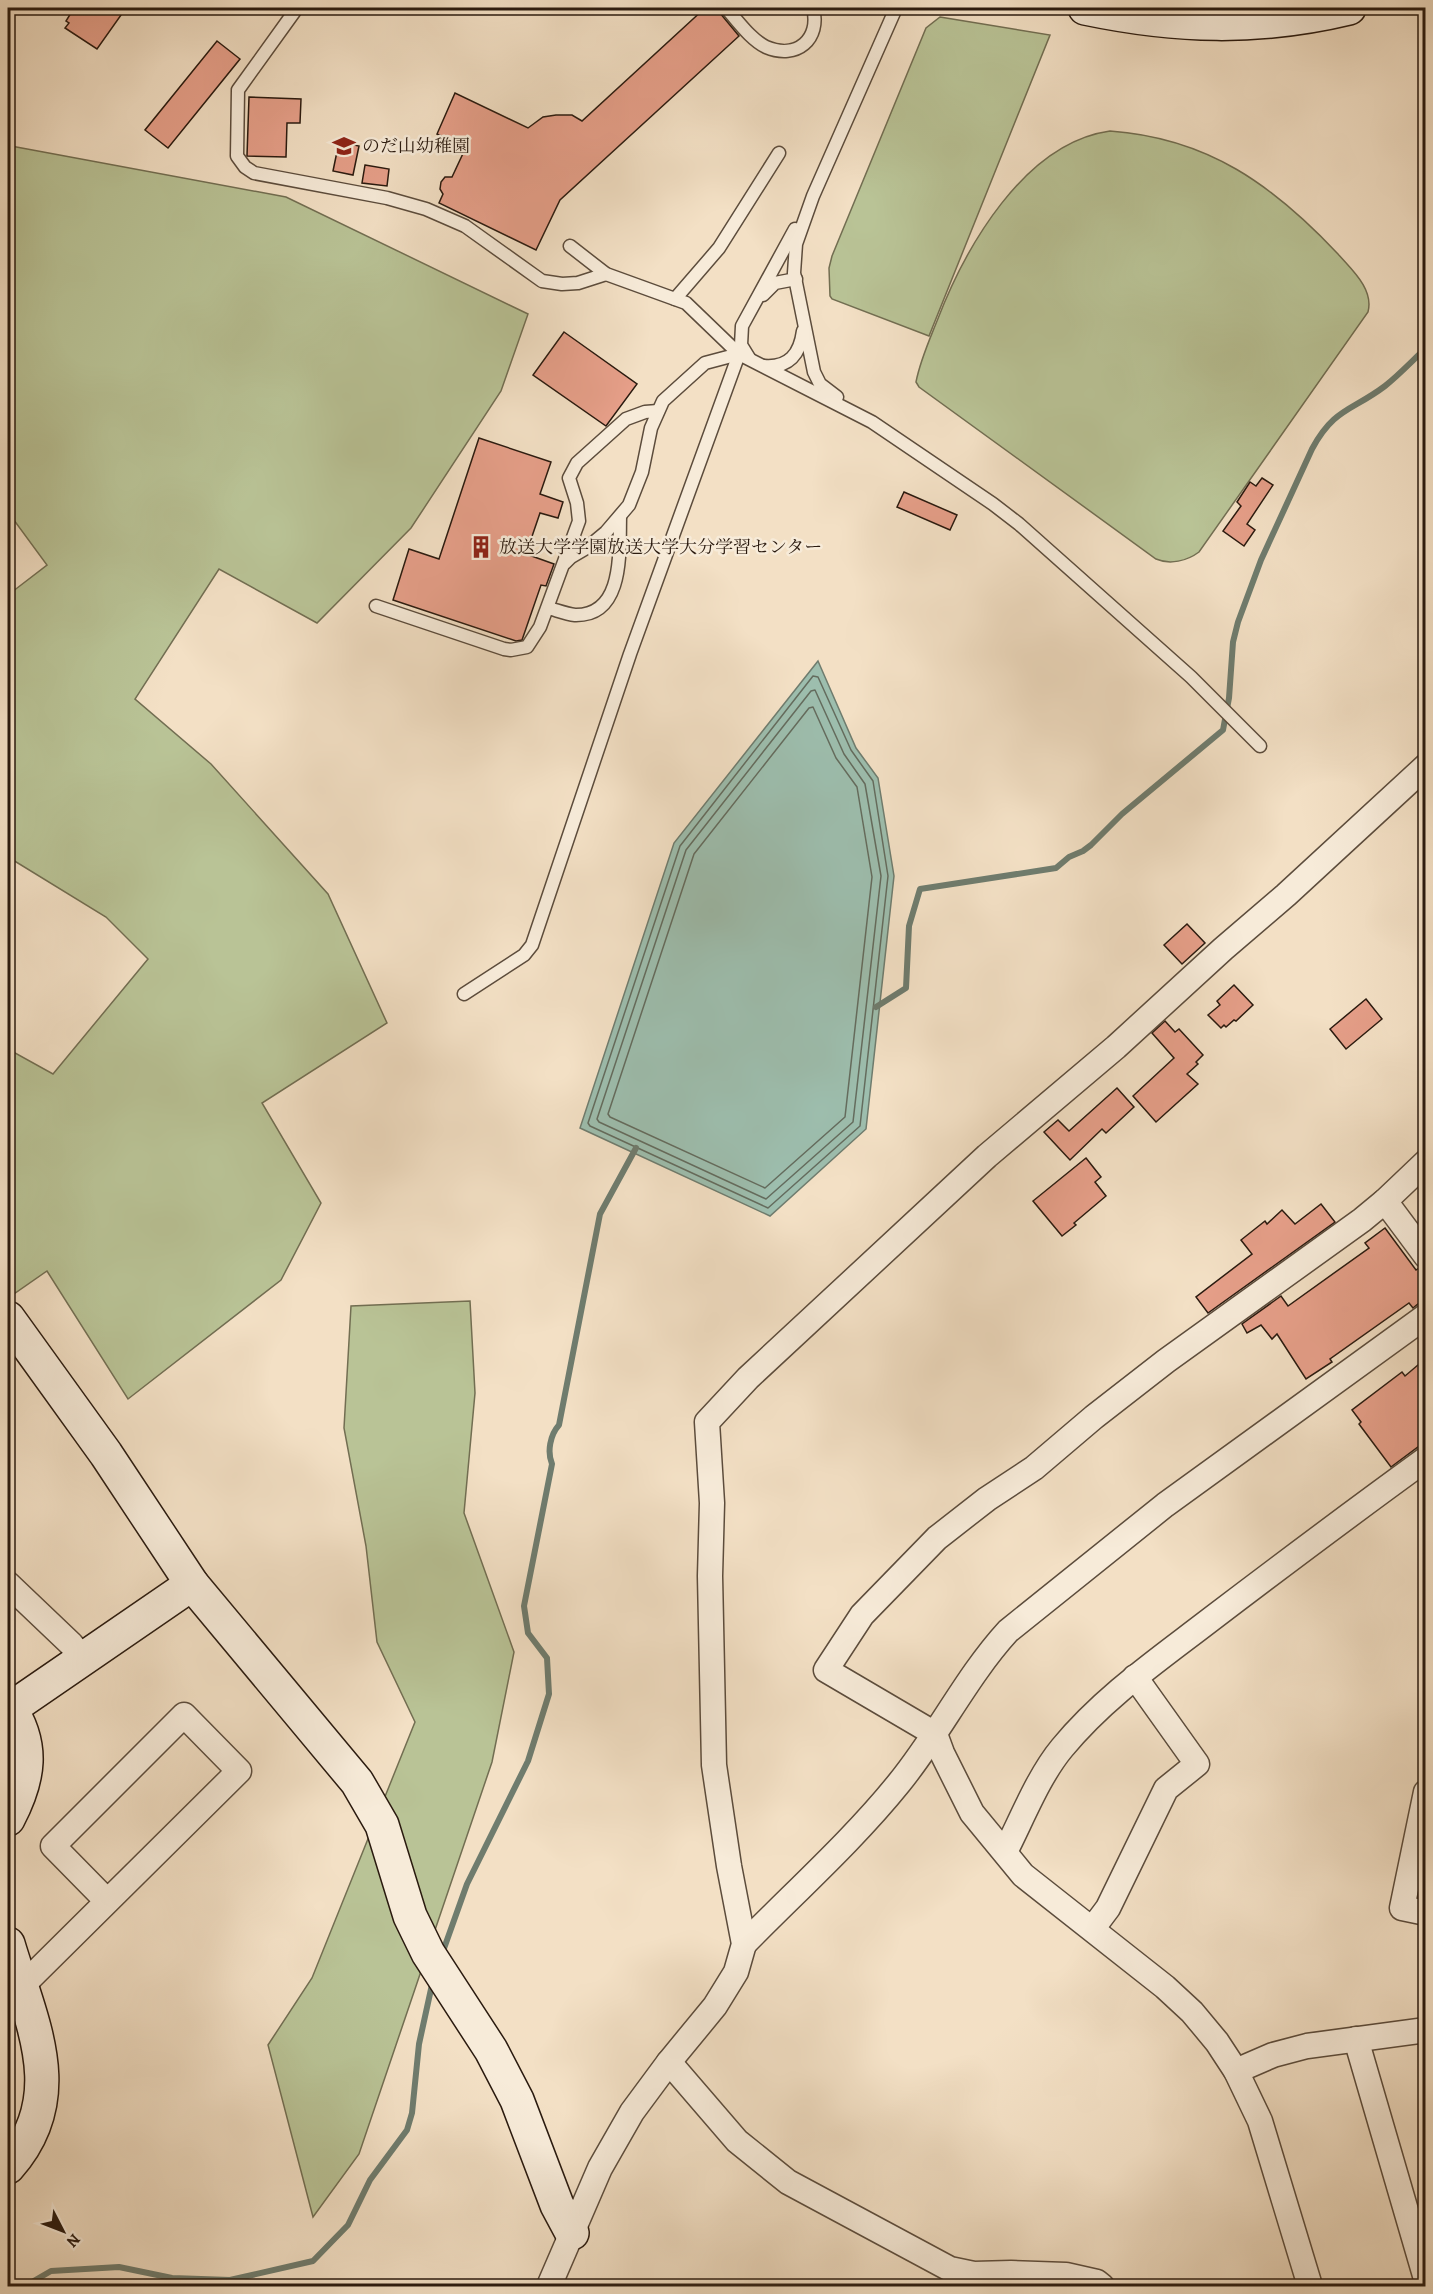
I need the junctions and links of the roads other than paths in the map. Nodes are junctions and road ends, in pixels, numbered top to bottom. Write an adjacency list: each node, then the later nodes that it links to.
1 (282, 8): 2 (lane)
2 (296, 8): 11 (lane)
3 (726, 8): 4 (lane)
4 (813, 8)
5 (896, 8): 9 (lane)
6 (1085, 8): 7 (street)
7 (1349, 8)
8 (779, 153): 13 (lane)
9 (813, 196): 12 (lane); 14 (lane)
10 (570, 246): 11 (lane)
11 (606, 273): 13 (lane)
12 (796, 279): 14 (lane); 15 (lane)
13 (675, 299): 16 (lane)
14 (753, 304): 17 (lane)
15 (802, 309): 17 (lane); 19 (lane)
16 (740, 354): 17 (lane); 18 (lane); 26 (lane)
17 (758, 365): 19 (lane)
18 (658, 411): 20 (lane); 21 (lane)
19 (872, 422): 24 (lane)
20 (620, 517): 21 (lane); 23 (lane)
21 (565, 563): 23 (lane)
22 (375, 606): 23 (lane)
23 (548, 608)
24 (1260, 746)
25 (1425, 766): 46 (street)
26 (464, 994)
27 (1425, 1162): 28 (street)
28 (1385, 1201): 29 (street); 38 (street)
29 (1425, 1256)
30 (1425, 1316): 38 (street)
31 (8, 1318): 34 (street)
32 (1425, 1459): 36 (street)
33 (8, 1584): 35 (street)
34 (192, 1584): 35 (street); 53 (street)
35 (83, 1659): 37 (street)
36 (1135, 1677): 41 (street); 44 (street)
37 (9, 1707): 40 (street)
38 (935, 1734): 41 (street); 46 (street)
39 (1425, 1792): 43 (street)
40 (8, 1820)
41 (1005, 1852): 44 (street)
42 (107, 1901): 42 (street); 47 (street)
43 (1425, 1913)
44 (1093, 1928): 51 (street)
45 (8, 1944): 47 (street)
46 (744, 1944): 50 (street)
47 (21, 1987): 52 (street)
48 (1425, 2030): 49 (street)
49 (1356, 2039): 51 (street); 54 (street)
50 (669, 2062): 53 (street); 56 (street)
51 (1236, 2071): 57 (street)
52 (8, 2167)
53 (572, 2233): 55 (street)
54 (1425, 2279)
55 (549, 2286)
56 (1102, 2286)
57 (1310, 2286)

